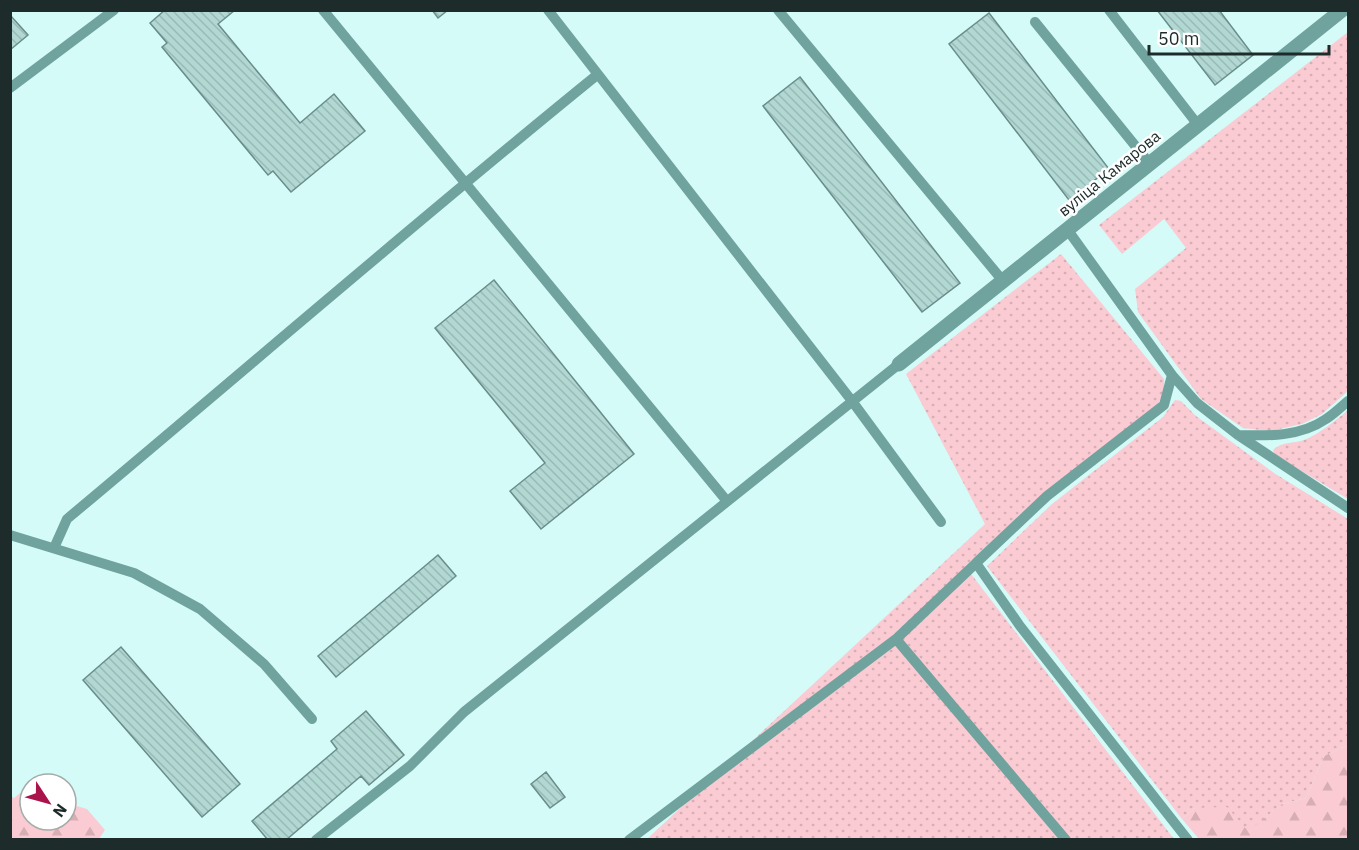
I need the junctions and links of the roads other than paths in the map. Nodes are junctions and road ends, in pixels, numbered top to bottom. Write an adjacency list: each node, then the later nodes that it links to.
1 (114, 10): 9 (lane)
2 (323, 10): 12 (lane)
3 (548, 10): 8 (lane)
4 (778, 10): 14 (lane)
5 (1109, 10): 10 (lane)
6 (1342, 10): 10 (street, вуліца Камарова)
7 (1035, 22): 11 (lane)
8 (597, 75): 12 (lane); 18 (lane)
9 (10, 88)
10 (1198, 125): 11 (street, вуліца Камарова)
11 (1150, 164): 13 (street, вуліца Камарова)
12 (465, 182): 20 (lane); 24 (lane)
13 (1067, 229): 14 (street, вуліца Камарова); 16 (lane)
14 (1002, 281): 15 (street, вуліца Камарова)
15 (899, 364): 18 (lane)
16 (1172, 375): 19 (lane); 25 (lane)
17 (1348, 400): 19 (lane)
18 (852, 401): 20 (lane); 22 (lane)
19 (1238, 435): 21 (lane)
20 (726, 500): 28 (lane)
21 (1348, 507)
22 (941, 522)
23 (10, 535): 24 (lane)
24 (54, 548): 27 (lane)
25 (976, 563): 26 (lane); 31 (lane)
26 (896, 639): 29 (lane); 30 (lane)
27 (312, 719)
28 (316, 840)
29 (629, 840)
30 (1066, 840)
31 (1188, 840)

